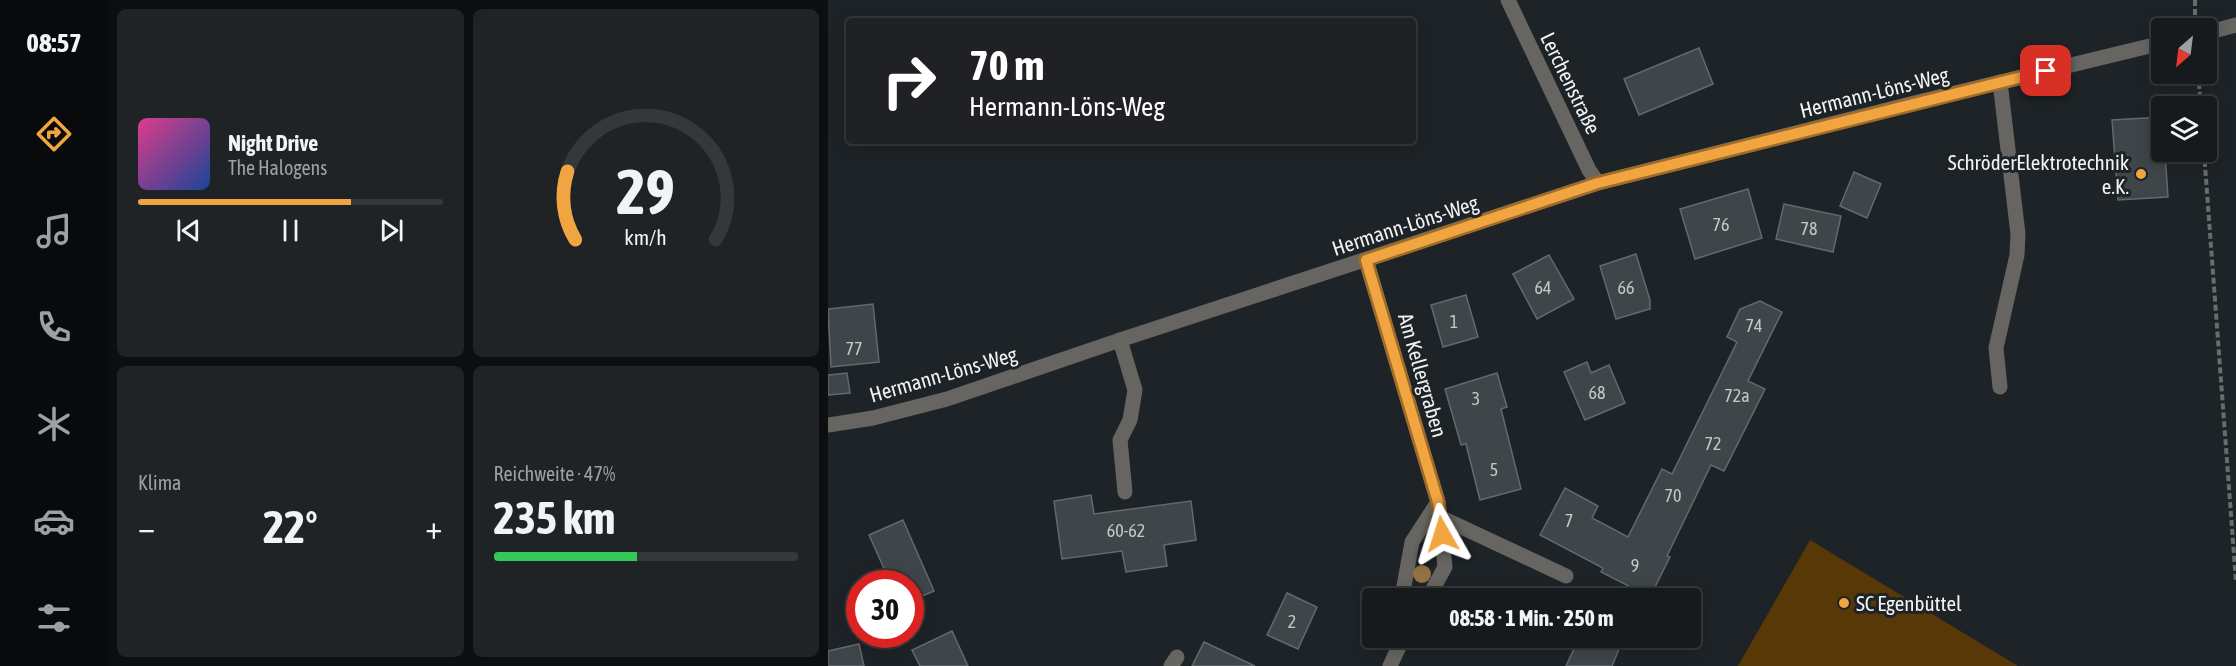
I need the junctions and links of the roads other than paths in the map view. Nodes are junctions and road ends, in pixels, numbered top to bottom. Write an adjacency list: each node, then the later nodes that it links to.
1 (1508, 0): 6 (street, Lerchenstraße)
2 (2236, 26): 3 (street)
3 (2217, 30)
4 (2151, 46): 5 (street, Hermann-Löns-Weg)
5 (2000, 82): 6 (street, Hermann-Löns-Weg); 9 (street)
6 (1598, 183): 7 (street, Hermann-Löns-Weg)
7 (1366, 260): 8 (street, Hermann-Löns-Weg); 12 (street, Am Kellergraben)
8 (1120, 340): 10 (street, Hermann-Löns-Weg); 11 (street)
9 (2000, 387)
10 (828, 425)
11 (1125, 492)
12 (1439, 509): 13 (street); 14 (street); 15 (street, Am Kellergraben)
13 (1566, 576)
14 (1404, 588)
15 (1433, 588)
16 (1398, 648): 17 (street)
17 (1390, 666)

